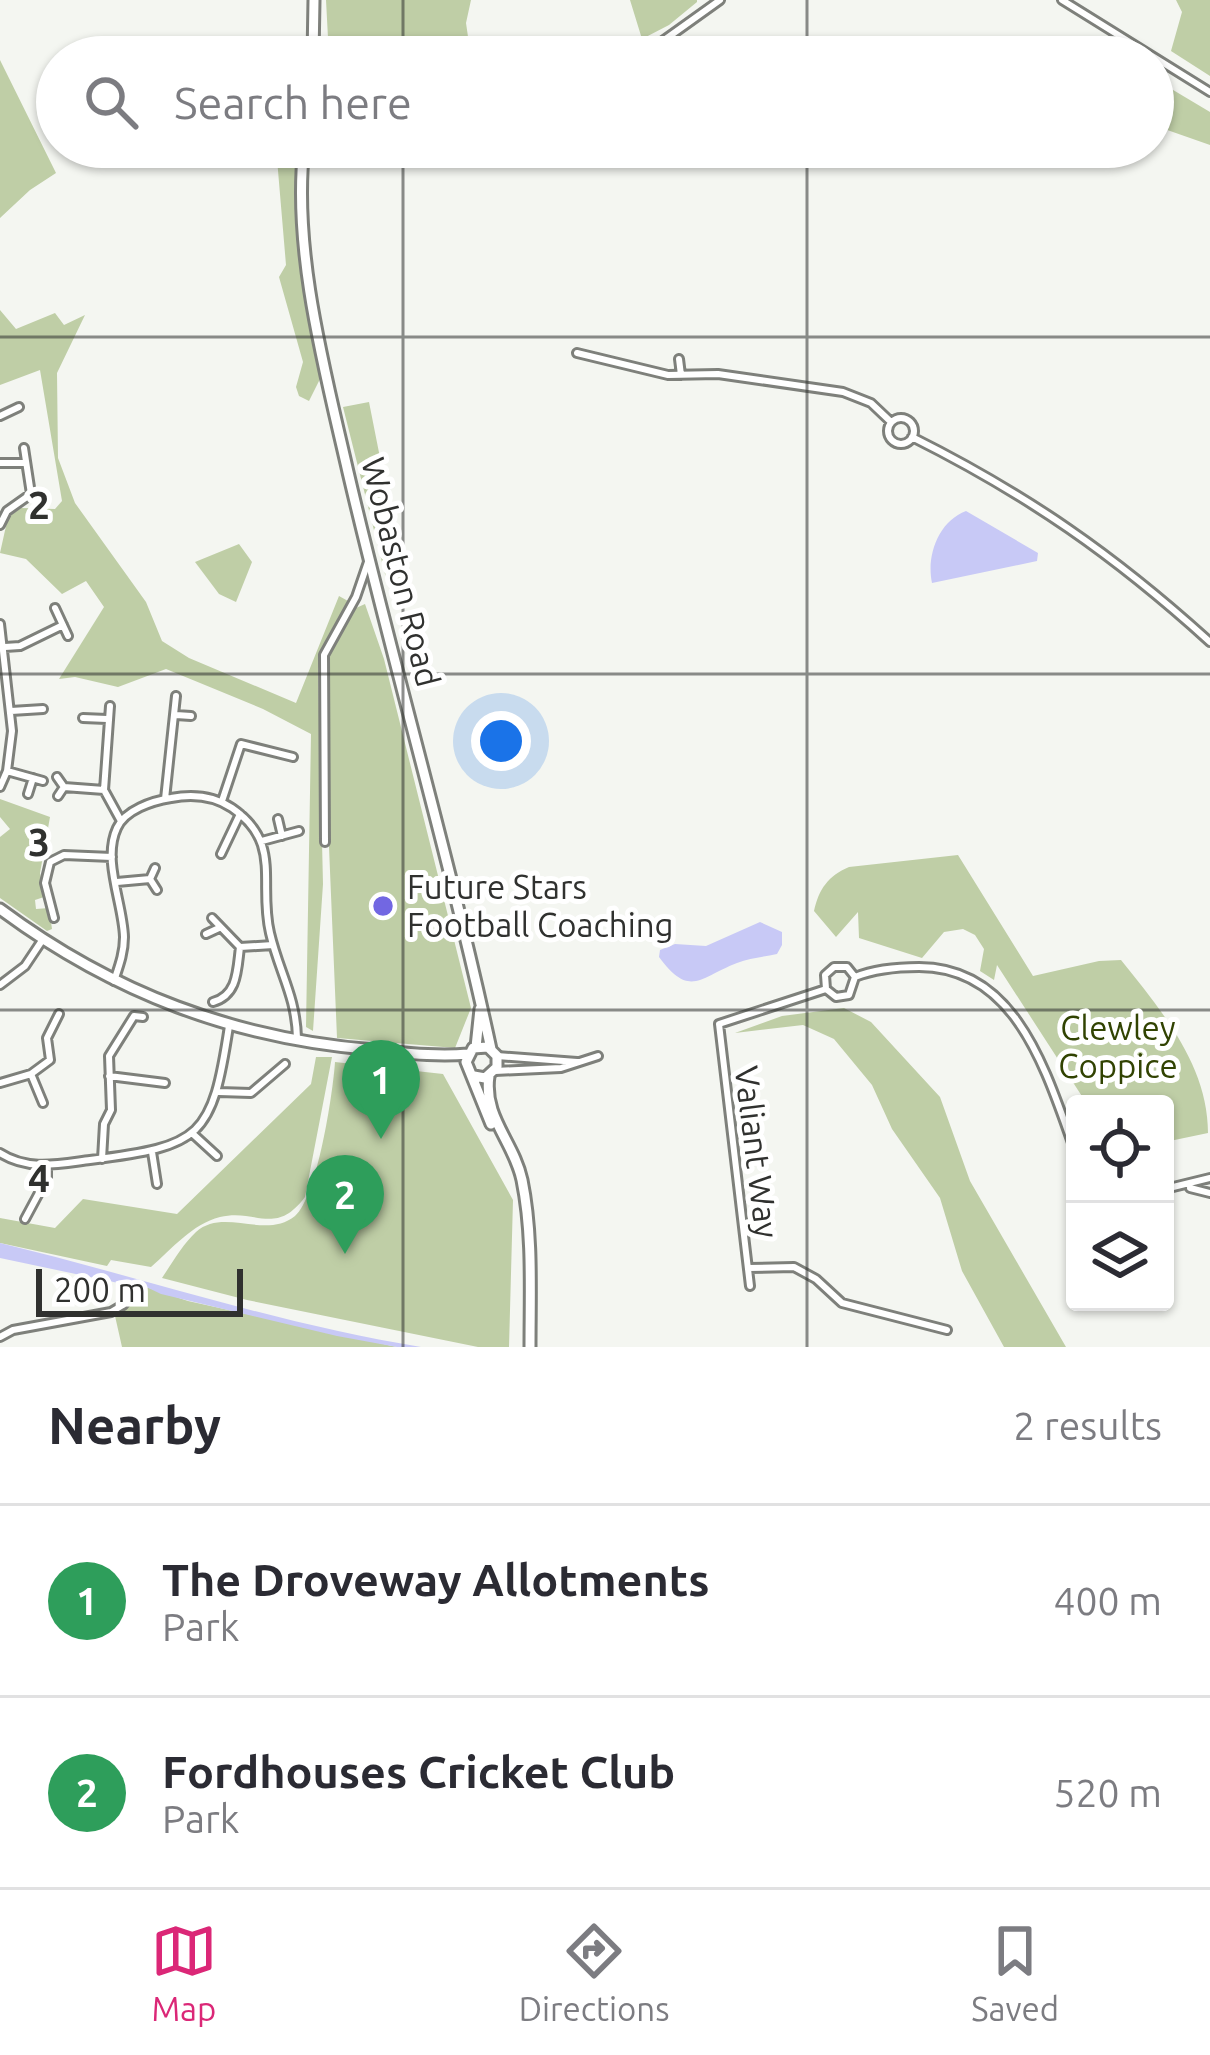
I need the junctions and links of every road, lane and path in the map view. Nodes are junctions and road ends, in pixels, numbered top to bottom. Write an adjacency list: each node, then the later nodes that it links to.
1 (314, 0): 5 (street)
2 (720, 0): 4 (street)
3 (1062, 0): 7 (street)
4 (706, 5): 6 (street)
5 (313, 36)
6 (668, 36)
7 (1120, 36)
8 (1174, 70): 9 (street)
9 (1210, 92)
10 (302, 168): 23 (street, Wobaston Road)
11 (577, 353): 13 (street)
12 (680, 359): 13 (street)
13 (681, 376): 17 (street)
14 (20, 407): 15 (street)
15 (4, 414): 16 (street)
16 (14, 422)
17 (892, 422): 18 (street); 18 (street)
18 (912, 436): 28 (street)
19 (24, 448): 20 (street)
20 (25, 463): 21 (street); 22 (street)
21 (0, 464)
22 (0, 522)
23 (369, 561): 62 (street); 84 (street, Wobaston Road)
24 (55, 608): 26 (street)
25 (0, 624): 29 (street)
26 (63, 625): 27 (street); 29 (street)
27 (68, 636)
28 (1210, 642)
29 (4, 647): 33 (street)
30 (176, 696): 34 (street)
31 (110, 706): 37 (street)
32 (44, 710): 33 (street)
33 (10, 711): 40 (street)
34 (176, 715): 35 (street); 52 (street)
35 (191, 716)
36 (83, 718): 37 (street)
37 (107, 719): 49 (street)
38 (239, 735): 41 (street)
39 (0, 744): 40 (street)
40 (12, 745): 43 (street)
41 (241, 745): 42 (street); 53 (street)
42 (293, 757)
43 (7, 771): 45 (street); 47 (street)
44 (58, 777): 48 (street)
45 (32, 778): 46 (street); 50 (street)
46 (44, 781)
47 (0, 787)
48 (64, 787): 49 (street); 51 (street)
49 (104, 790): 56 (street)
50 (28, 794)
51 (58, 796)
52 (166, 799): 53 (street); 56 (street)
53 (222, 801): 54 (street)
54 (240, 814): 58 (street); 60 (street)
55 (278, 819): 59 (street)
56 (121, 820): 64 (street)
57 (299, 831): 59 (street)
58 (229, 835): 61 (street); 63 (street)
59 (282, 836): 60 (street)
60 (262, 841): 77 (street)
61 (241, 842)
62 (325, 842)
63 (221, 854)
64 (112, 857): 67 (street); 69 (street)
65 (155, 868): 66 (street)
66 (150, 879): 67 (street); 68 (street)
67 (117, 882): 80 (street)
68 (157, 890)
69 (50, 902): 70 (street); 72 (street)
70 (38, 905)
71 (4, 912): 76 (street)
72 (54, 918)
73 (212, 918): 74 (street)
74 (219, 928): 75 (street); 78 (street)
75 (206, 934)
76 (43, 939): 80 (street); 81 (street)
77 (273, 945): 78 (street); 88 (street)
78 (240, 947): 83 (street)
79 (855, 977): 82 (street); 82 (street); 102 (street)
80 (114, 982): 87 (street)
81 (0, 986)
82 (826, 989): 116 (street, Valiant Way)
83 (219, 1004)
84 (481, 1004): 89 (street, Wobaston Road); 91 (street, Wobaston Road)
85 (59, 1015): 94 (street)
86 (143, 1017): 96 (street)
87 (229, 1026): 88 (street); 100 (street)
88 (298, 1042): 91 (street)
89 (494, 1053): 91 (street); 92 (street); 95 (street, Wobaston Road)
90 (598, 1055): 92 (street)
91 (470, 1056): 97 (street)
92 (579, 1062): 95 (street)
93 (285, 1064): 100 (street)
94 (31, 1074): 98 (street); 101 (street)
95 (492, 1074): 97 (street); 105 (street)
96 (108, 1076): 99 (street); 108 (street)
97 (474, 1076): 105 (street)
98 (0, 1083)
99 (164, 1083)
100 (219, 1092): 103 (street)
101 (43, 1103)
102 (1066, 1129)
103 (192, 1133): 104 (street); 107 (street)
104 (152, 1152): 108 (street); 111 (street)
105 (512, 1152): 121 (street)
106 (0, 1153): 109 (street)
107 (217, 1156)
108 (102, 1159): 109 (street)
109 (47, 1166): 115 (street)
110 (1210, 1178): 112 (street)
111 (157, 1184)
112 (1183, 1187): 113 (street); 114 (street)
113 (1174, 1188)
114 (1210, 1193)
115 (26, 1219)
116 (748, 1268): 117 (street, Valiant Way); 119 (street)
117 (750, 1286)
118 (136, 1288): 120 (street)
119 (947, 1330)
120 (0, 1336)
121 (530, 1347)

